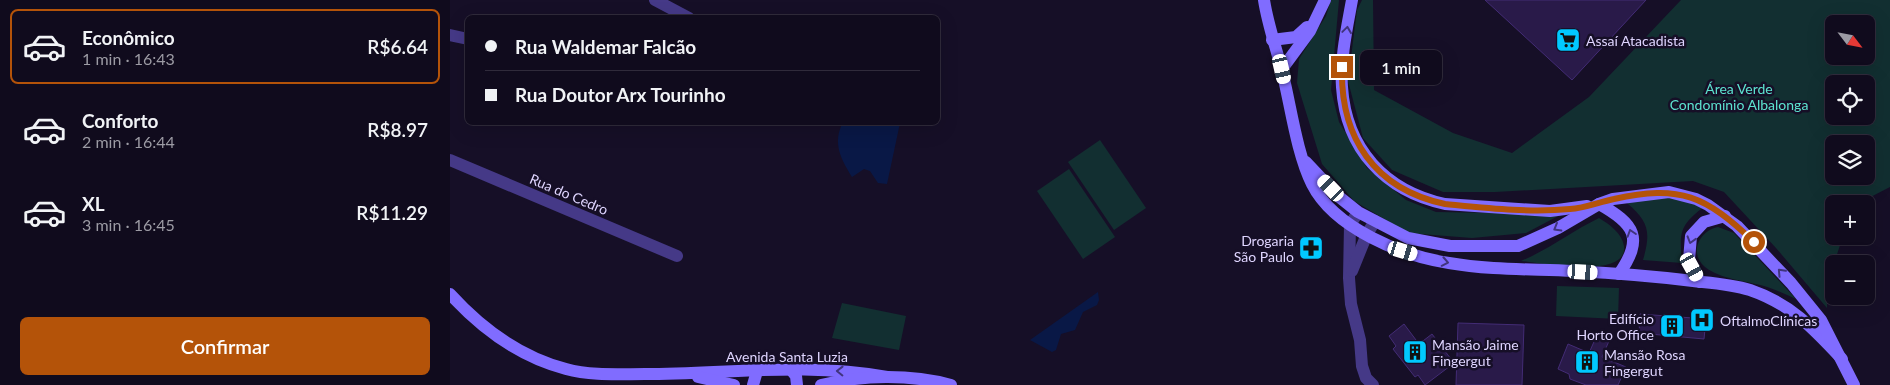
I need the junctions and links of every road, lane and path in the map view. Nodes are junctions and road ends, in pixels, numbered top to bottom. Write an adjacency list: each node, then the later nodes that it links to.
1 (656, 0): 5 (street)
2 (1264, 0): 8 (street)
3 (1324, 0): 8 (street); 9 (street)
4 (1352, 0): 12 (street, one-way to 4)
5 (684, 15)
6 (450, 35): 7 (street)
7 (465, 38)
8 (1272, 40): 9 (street)
9 (1282, 69): 10 (street)
10 (1303, 158): 13 (street); 16 (street)
11 (450, 160): 18 (street, Rua do Cedro)
12 (1599, 204): 14 (street); 15 (street, one-way to 15); 19 (street, one-way to 12)
13 (1358, 212): 15 (street); 16 (street)
14 (1725, 216): 21 (street, one-way to 21); 23 (street, one-way to 14)
15 (1375, 221): 17 (street)
16 (1350, 225): 17 (street); 20 (street)
17 (1367, 234): 19 (street, one-way to 19); 20 (street)
18 (677, 256)
19 (1619, 274): 21 (street)
20 (1349, 278): 33 (street)
21 (1700, 282): 23 (street)
22 (450, 294): 26 (street, Avenida Santa Luzia)
23 (1842, 359): 34 (street)
24 (757, 371): 25 (street, Avenida Santa Luzia); 26 (street, Avenida Santa Luzia); 29 (street)
25 (792, 371): 27 (street, Avenida Santa Luzia, one-way to 25); 30 (street)
26 (686, 374): 28 (street, Avenida Santa Luzia)
27 (887, 377): 31 (street, Avenida Santa Luzia); 32 (street, Avenida Santa Luzia)
28 (734, 385)
29 (752, 385)
30 (797, 385)
31 (821, 385)
32 (951, 385)
33 (1373, 385)
34 (1854, 385)

